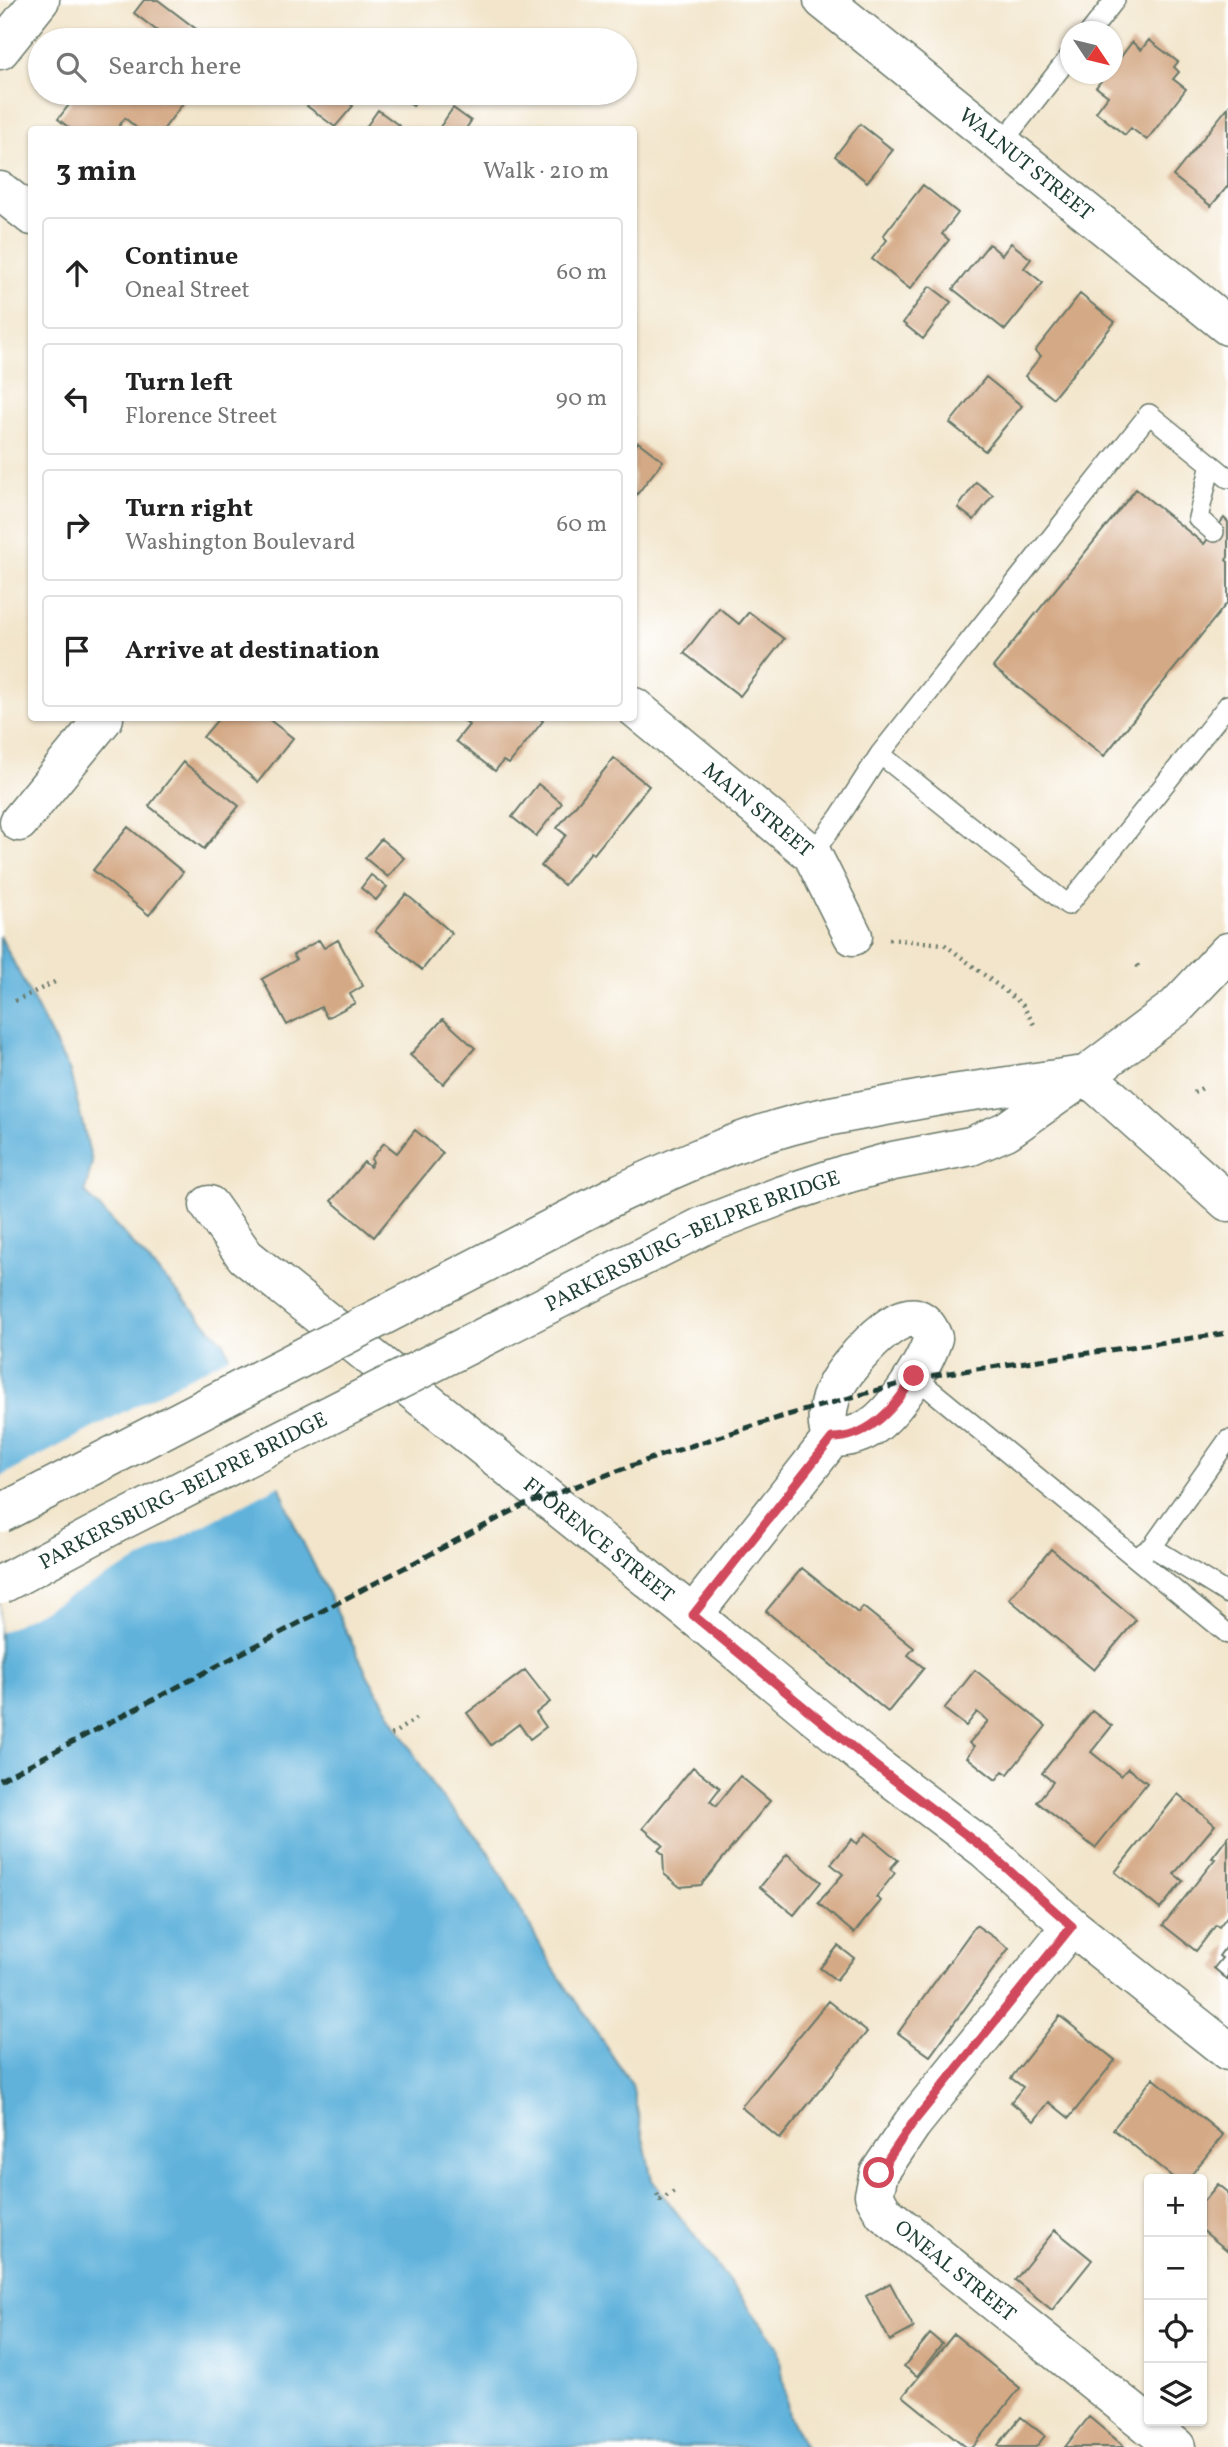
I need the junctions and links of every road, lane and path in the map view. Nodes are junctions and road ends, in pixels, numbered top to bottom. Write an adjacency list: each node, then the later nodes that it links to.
1 (40, 0): 5 (street)
2 (823, 0): 7 (street, WALNUT STREET)
3 (1115, 0): 4 (lane)
4 (1099, 21)
5 (0, 50)
6 (1060, 69): 7 (lane)
7 (1001, 144): 10 (street, WALNUT STREET)
8 (0, 191): 9 (street)
9 (28, 213)
10 (1228, 326)
11 (1210, 464): 12 (lane); 13 (lane); 17 (lane)
12 (1228, 478)
13 (1214, 532)
14 (1228, 705): 17 (lane)
15 (637, 709): 19 (street, MAIN STREET)
16 (102, 721): 18 (street)
17 (880, 754): 19 (lane)
18 (19, 822)
19 (812, 855): 20 (street, MAIN STREET)
20 (853, 936): 24 (path)
21 (1228, 951): 25 (street, PARKERSBURG–BELPRE BRIDGE)
22 (57, 981): 23 (path)
23 (15, 1001)
24 (1035, 1026)
25 (1086, 1075): 28 (street); 33 (street, bridge); 35 (street, PARKERSBURG–BELPRE BRIDGE, bridge)
26 (1202, 1088): 27 (path)
27 (1194, 1093)
28 (1228, 1202)
29 (209, 1205): 37 (street, FLORENCE STREET)
30 (914, 1376): 31 (street); 31 (street); 34 (lane)
31 (832, 1438): 37 (street)
32 (1228, 1440): 34 (lane)
33 (0, 1514)
34 (1144, 1552): 36 (lane); 38 (lane)
35 (0, 1585)
36 (1228, 1594)
37 (693, 1615): 41 (street, FLORENCE STREET)
38 (1228, 1634)
39 (420, 1716): 40 (path)
40 (391, 1735)
41 (1072, 1926): 42 (street, FLORENCE STREET); 45 (street, ONEAL STREET)
42 (1228, 2051)
43 (676, 2190): 44 (path)
44 (660, 2199)
45 (1176, 2447)

